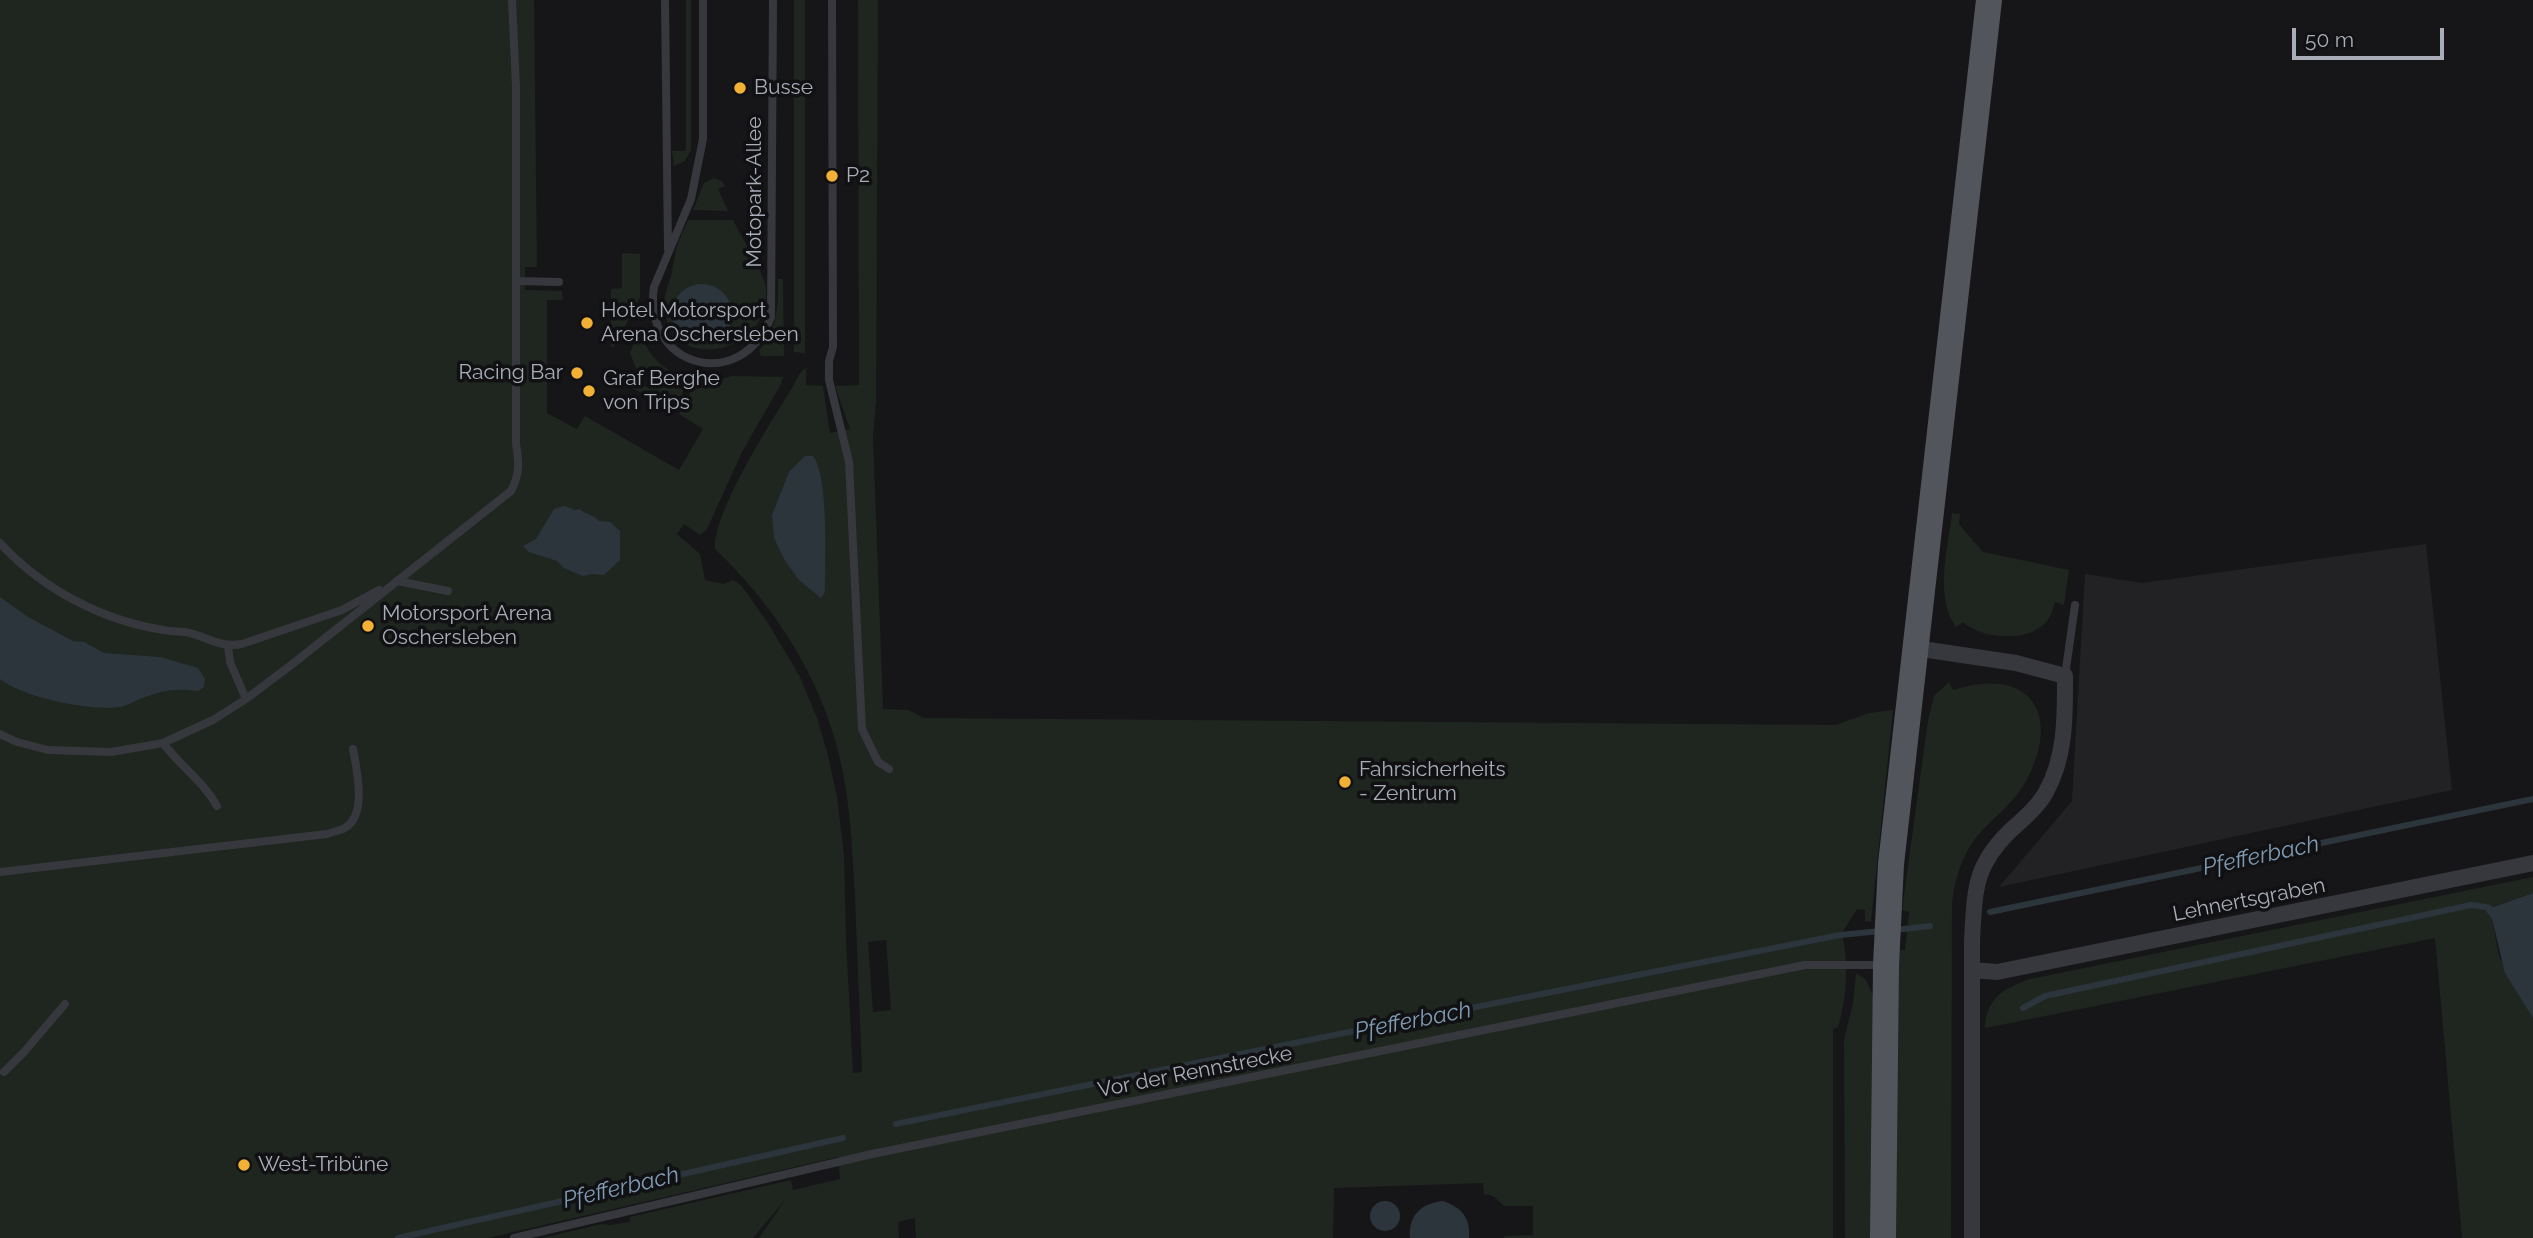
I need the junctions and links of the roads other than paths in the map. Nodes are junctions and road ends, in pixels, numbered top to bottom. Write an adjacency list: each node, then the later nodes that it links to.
1 (512, 0): 8 (lane)
2 (665, 0): 7 (lane)
3 (703, 0): 7 (lane, Motopark-Allee)
4 (773, 0): 7 (lane, Motopark-Allee)
5 (832, 0): 21 (lane)
6 (1989, 0): 15 (main road)
7 (668, 252)
8 (516, 281): 9 (lane); 11 (lane)
9 (559, 282)
10 (0, 544): 14 (lane)
11 (399, 580): 12 (lane); 14 (lane); 17 (lane)
12 (449, 591)
13 (2075, 606): 16 (lane)
14 (228, 646): 17 (lane)
15 (1915, 649): 16 (street); 25 (main road)
16 (2066, 676): 26 (street)
17 (246, 699): 19 (lane)
18 (0, 734): 19 (lane)
19 (163, 743): 22 (lane)
20 (353, 750): 24 (lane)
21 (888, 769)
22 (218, 806)
23 (2533, 863): 26 (street, Lehnertsgraben)
24 (0, 872)
25 (1886, 953): 29 (lane, Vor der Rennstrecke); 30 (main road)
26 (1972, 970): 31 (street)
27 (65, 1004): 28 (lane)
28 (4, 1072)
29 (514, 1238)
30 (1883, 1238)
31 (1972, 1238)

